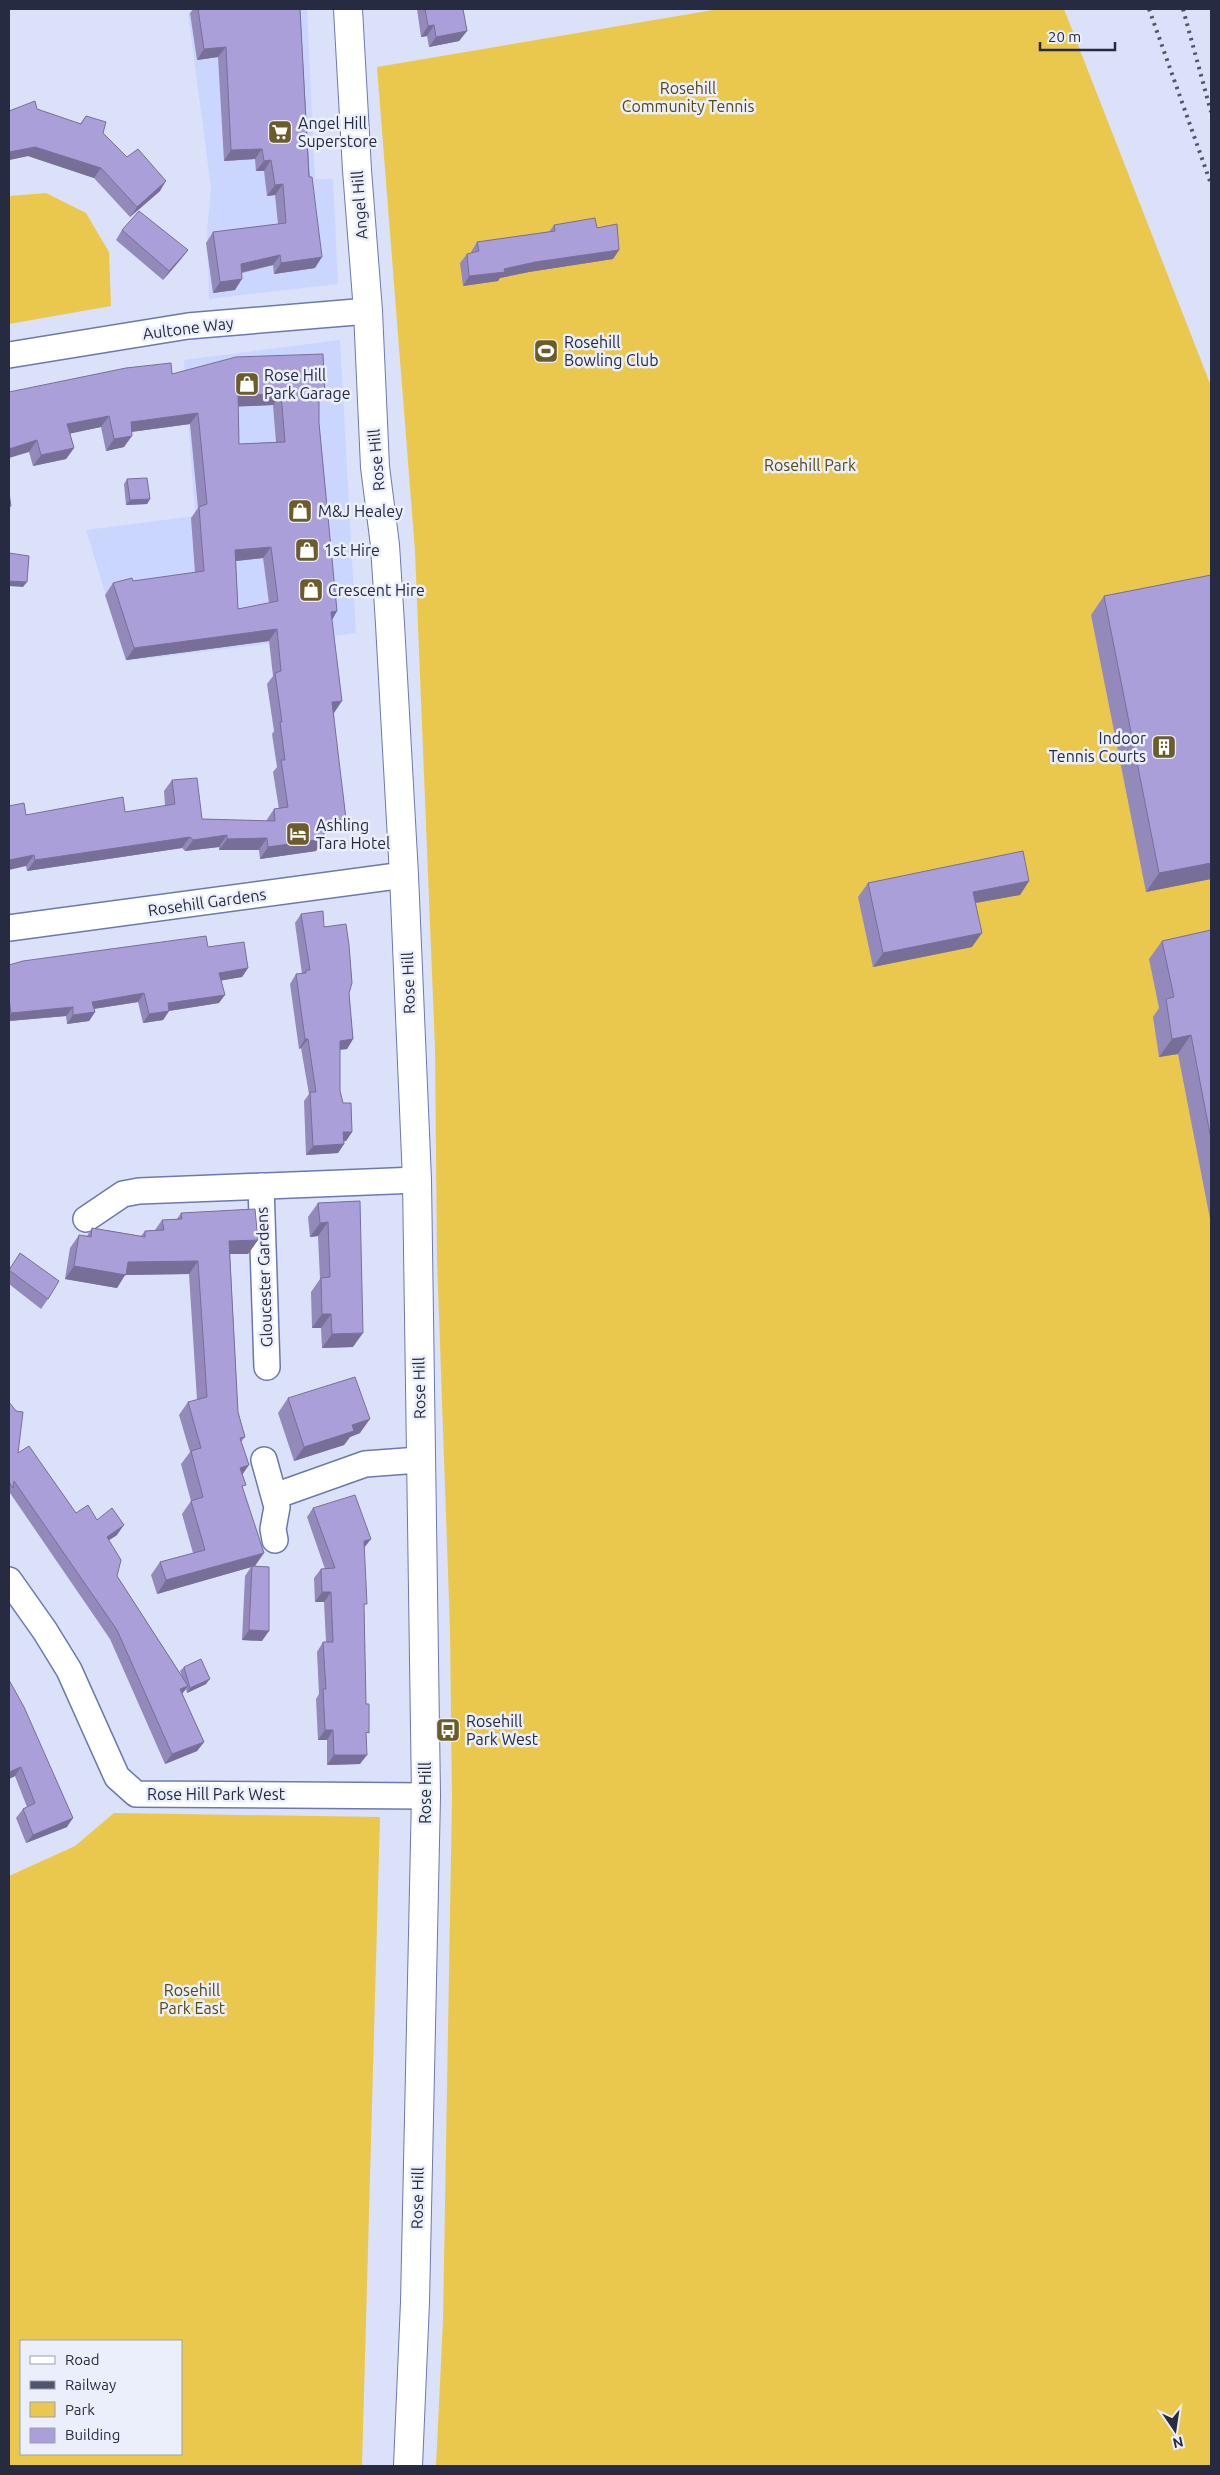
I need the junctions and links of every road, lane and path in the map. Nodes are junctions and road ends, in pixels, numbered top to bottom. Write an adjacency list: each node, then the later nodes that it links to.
1 (348, 9): 2 (main road, Angel Hill)
2 (368, 312): 3 (street, Aultone Way); 4 (main road, Rose Hill)
3 (9, 355)
4 (404, 875): 5 (street, Rosehill Gardens); 6 (main road, Rose Hill)
5 (9, 928)
6 (416, 1180): 7 (street, Gloucester Gardens); 11 (main road, Rose Hill)
7 (261, 1186): 8 (street, Gloucester Gardens); 9 (street, Gloucester Gardens)
8 (86, 1219)
9 (267, 1367)
10 (264, 1460): 12 (street)
11 (420, 1460): 12 (street); 15 (main road, Rose Hill)
12 (275, 1496): 13 (street)
13 (275, 1540)
14 (9, 1580): 15 (street, Rose Hill Park West)
15 (426, 1796): 16 (main road, Rose Hill)
16 (408, 2466)

